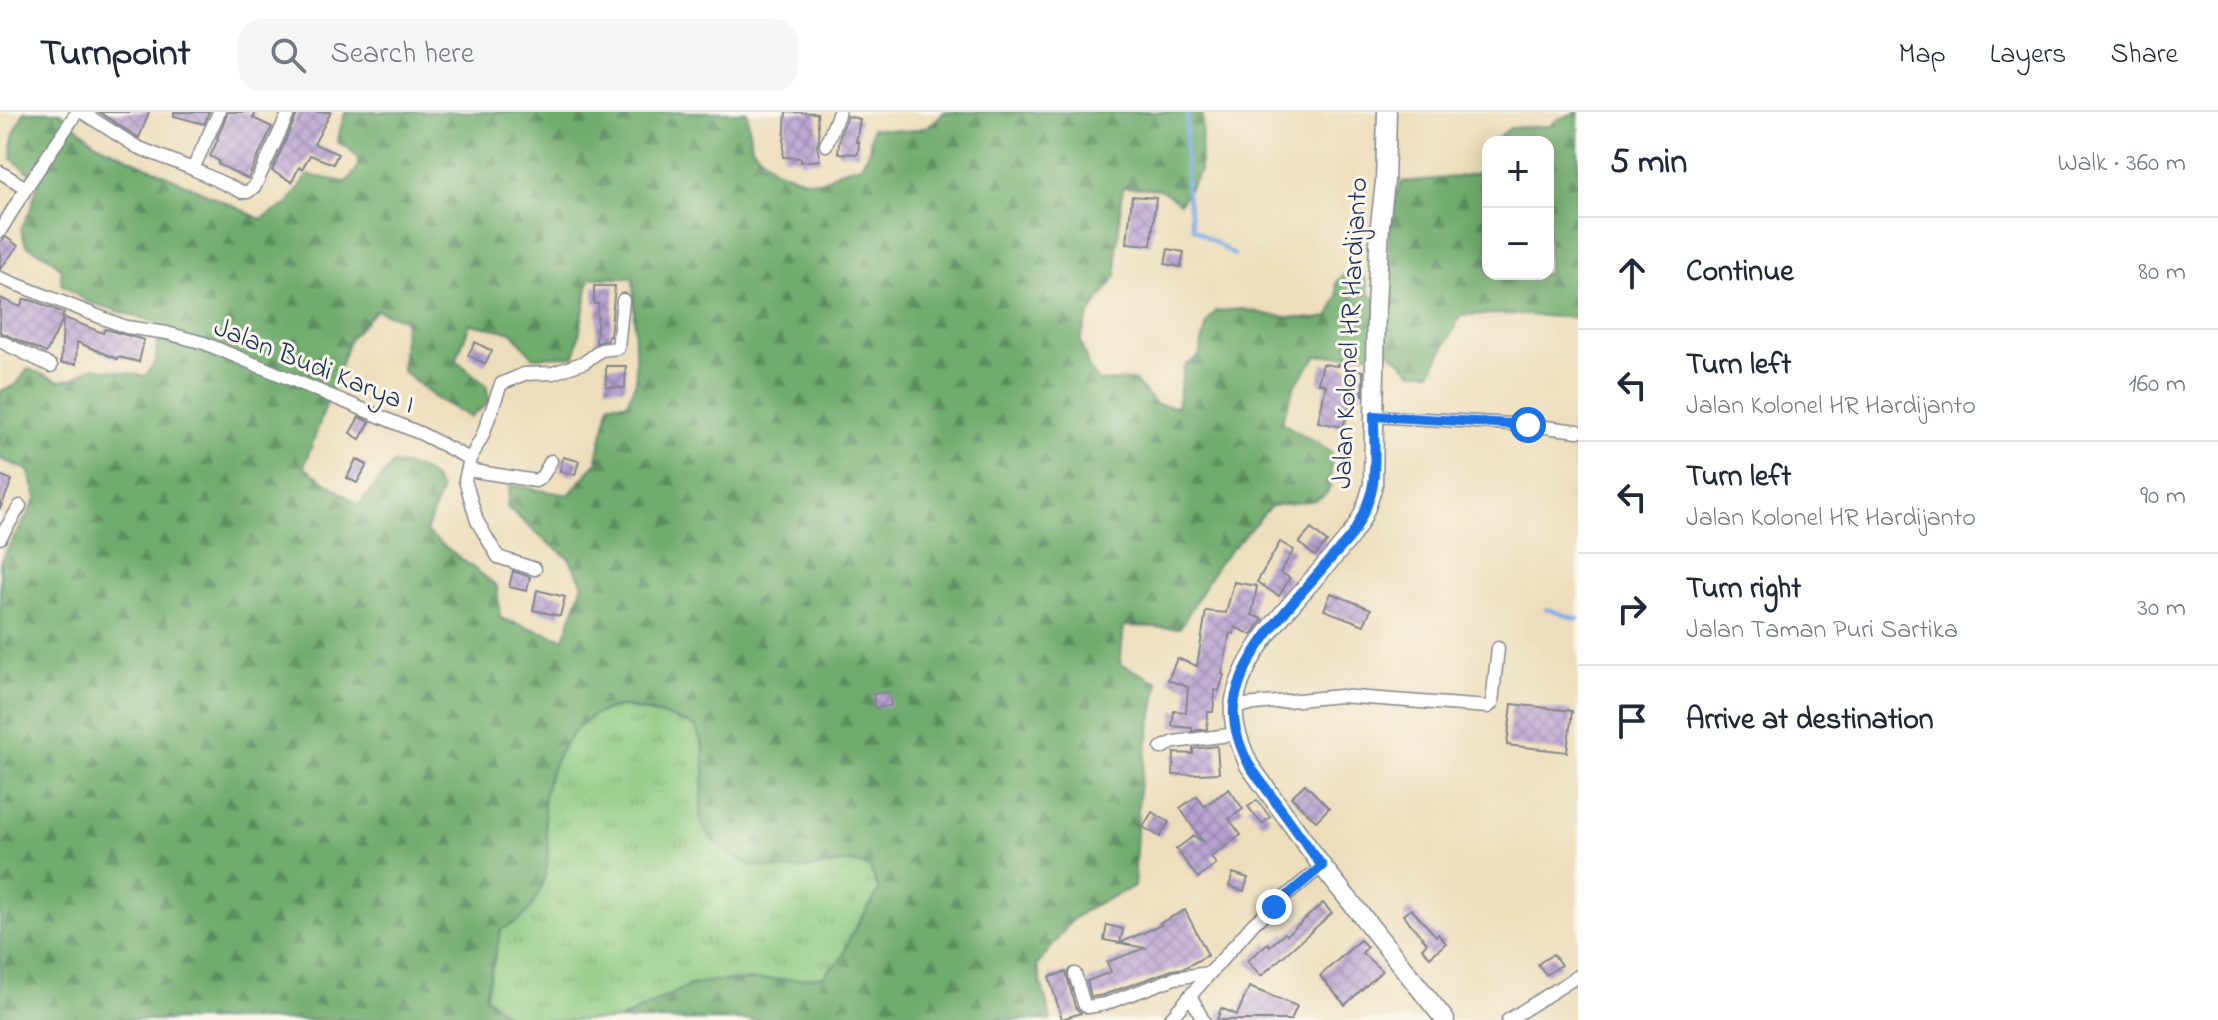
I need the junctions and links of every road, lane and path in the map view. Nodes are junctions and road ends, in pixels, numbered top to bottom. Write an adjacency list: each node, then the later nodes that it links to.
1 (80, 112): 7 (street); 9 (street)
2 (219, 112): 7 (street)
3 (289, 112): 7 (street)
4 (839, 112): 6 (street)
5 (1387, 112): 15 (main road, Jalan Kolonel HR Hardijanto)
6 (826, 145)
7 (193, 169)
8 (0, 172): 9 (street)
9 (26, 188): 10 (street)
10 (0, 231)
11 (0, 278): 18 (street, Jalan Budi Karya I)
12 (623, 300): 18 (street)
13 (0, 341): 14 (street)
14 (51, 366)
15 (1374, 416): 16 (street); 23 (main road, Jalan Kolonel HR Hardijanto)
16 (1578, 431)
17 (551, 461): 18 (street, Jalan Budi Karya I)
18 (469, 464): 21 (street)
19 (20, 506): 20 (street)
20 (0, 538)
21 (535, 569)
22 (1498, 648): 23 (street)
23 (1234, 706): 24 (main road, Jalan Kolonel HR Hardijanto)
24 (1237, 734): 25 (street); 26 (main road, Jalan Kolonel HR Hardijanto)
25 (1161, 748)
26 (1322, 866): 27 (street); 33 (main road, Jalan Kolonel HR Hardijanto)
27 (1208, 973): 28 (street); 30 (street)
28 (1075, 974)
29 (1578, 976): 34 (street)
30 (1190, 995): 31 (street); 32 (street)
31 (1169, 1020)
32 (1203, 1020)
33 (1445, 1020)
34 (1508, 1020)

